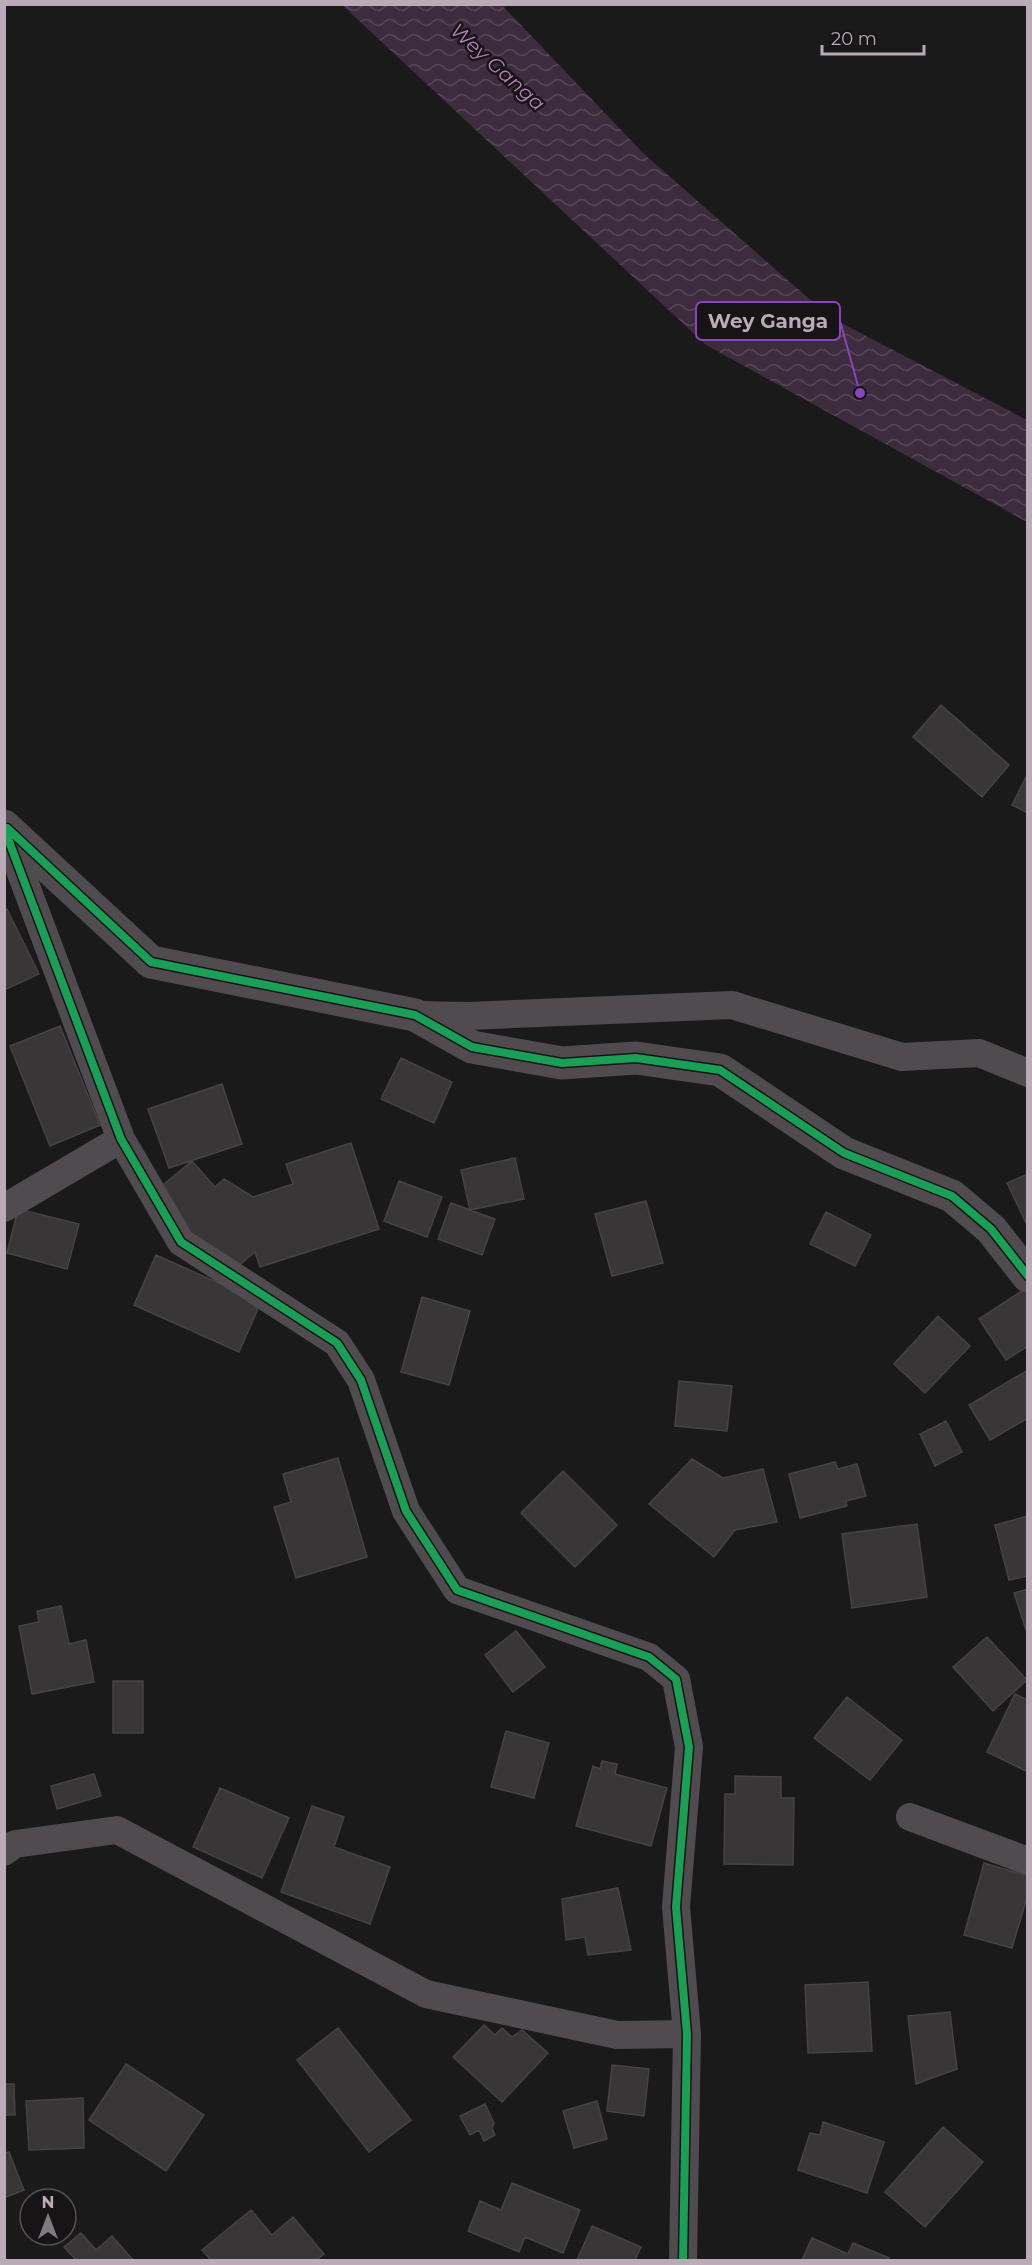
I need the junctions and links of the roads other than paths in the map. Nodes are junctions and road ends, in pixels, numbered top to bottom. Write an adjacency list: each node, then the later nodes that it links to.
1 (4, 827): 2 (street); 4 (street)
2 (415, 1015): 3 (street); 6 (street)
3 (1028, 1073)
4 (121, 1139): 5 (street); 10 (street)
5 (4, 1208)
6 (1028, 1276)
7 (910, 1817): 9 (street)
8 (4, 1852): 10 (street)
9 (1028, 1861)
10 (687, 2034): 11 (street)
11 (683, 2260)

